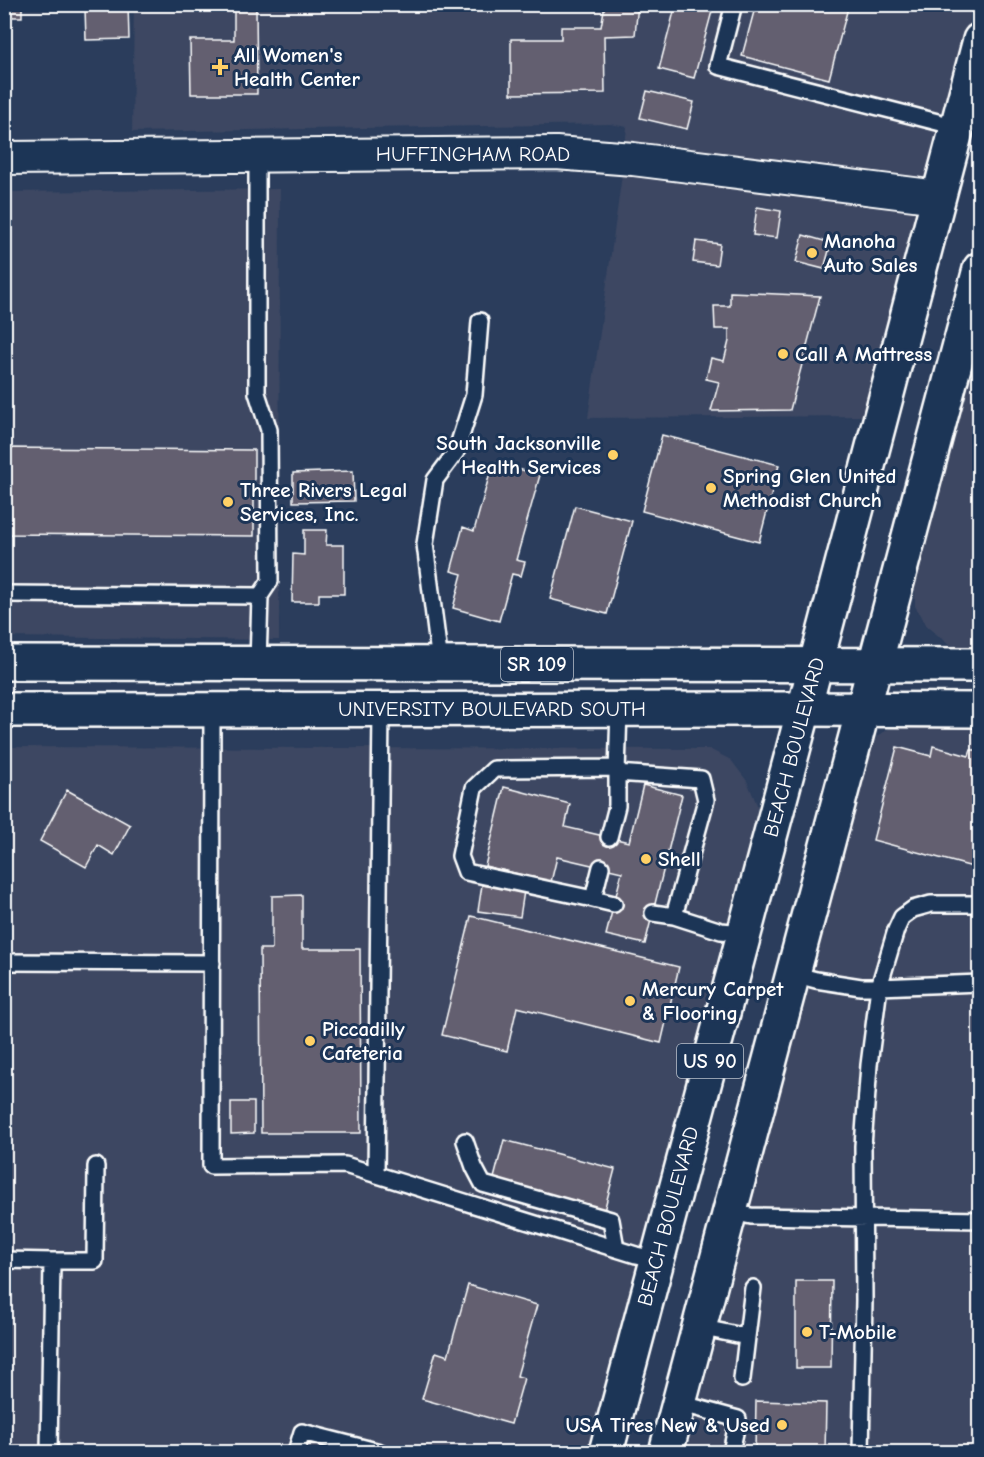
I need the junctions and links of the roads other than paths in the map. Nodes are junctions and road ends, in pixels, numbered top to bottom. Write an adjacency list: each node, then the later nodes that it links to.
1 (734, 4): 3 (lane)
2 (980, 40): 3 (main road, BEACH BOULEVARD / US 90)
3 (957, 127): 6 (main road, BEACH BOULEVARD / US 90)
4 (257, 156): 5 (street, HUFFINGHAM ROAD); 6 (street, HUFFINGHAM ROAD); 10 (lane)
5 (4, 158)
6 (938, 197): 14 (main road, BEACH BOULEVARD / US 90)
7 (980, 269): 15 (main road, US 90)
8 (480, 321): 13 (lane)
9 (4, 594): 10 (lane)
10 (260, 596): 12 (lane)
11 (4, 663): 12 (main road, SR 109)
12 (258, 663): 13 (main road, SR 109)
13 (440, 663): 14 (main road, SR 109)
14 (816, 664): 15 (main road, SR 109); 18 (main road, BEACH BOULEVARD / US 90)
15 (875, 664): 16 (main road, SR 109); 19 (main road, US 90)
16 (980, 665)
17 (619, 709): 18 (main road, UNIVERSITY BOULEVARD SOUTH / SR 109); 22 (main road, UNIVERSITY BOULEVARD SOUTH / SR 109); 24 (lane)
18 (804, 709): 19 (main road, UNIVERSITY BOULEVARD SOUTH / SR 109); 32 (main road, BEACH BOULEVARD / US 90)
19 (863, 709): 23 (main road, UNIVERSITY BOULEVARD SOUTH / SR 109); 35 (main road, US 90)
20 (4, 710): 21 (main road, UNIVERSITY BOULEVARD SOUTH / SR 109)
21 (212, 710): 22 (main road, UNIVERSITY BOULEVARD SOUTH / SR 109); 34 (lane)
22 (381, 710): 40 (lane)
23 (980, 710)
24 (617, 770): 25 (lane); 27 (lane); 31 (lane)
25 (609, 837)
26 (601, 867): 27 (lane)
27 (593, 899): 28 (lane)
28 (614, 904)
29 (980, 904): 37 (lane)
30 (653, 913): 31 (lane)
31 (674, 916): 32 (lane)
32 (744, 933): 45 (main road, BEACH BOULEVARD / US 90)
33 (4, 962): 34 (lane)
34 (212, 963): 40 (lane)
35 (793, 974): 37 (lane); 41 (main road, US 90)
36 (980, 983): 37 (lane)
37 (879, 987): 42 (lane)
38 (465, 1141): 44 (lane)
39 (96, 1166): 47 (lane)
40 (376, 1175): 44 (lane)
41 (731, 1212): 42 (lane); 49 (main road, US 90)
42 (864, 1218): 43 (lane); 59 (lane)
43 (980, 1220)
44 (616, 1248): 45 (lane)
45 (657, 1259): 56 (main road, BEACH BOULEVARD / US 90)
46 (4, 1260): 47 (lane)
47 (52, 1261): 53 (lane)
48 (753, 1288): 50 (lane)
49 (699, 1327): 50 (lane); 52 (main road, US 90)
50 (747, 1337): 51 (lane)
51 (742, 1379)
52 (679, 1403): 57 (main road, US 90); 58 (lane)
53 (49, 1452)
54 (296, 1452): 55 (lane)
55 (380, 1452)
56 (606, 1452)
57 (666, 1452)
58 (731, 1452)
59 (861, 1452)

